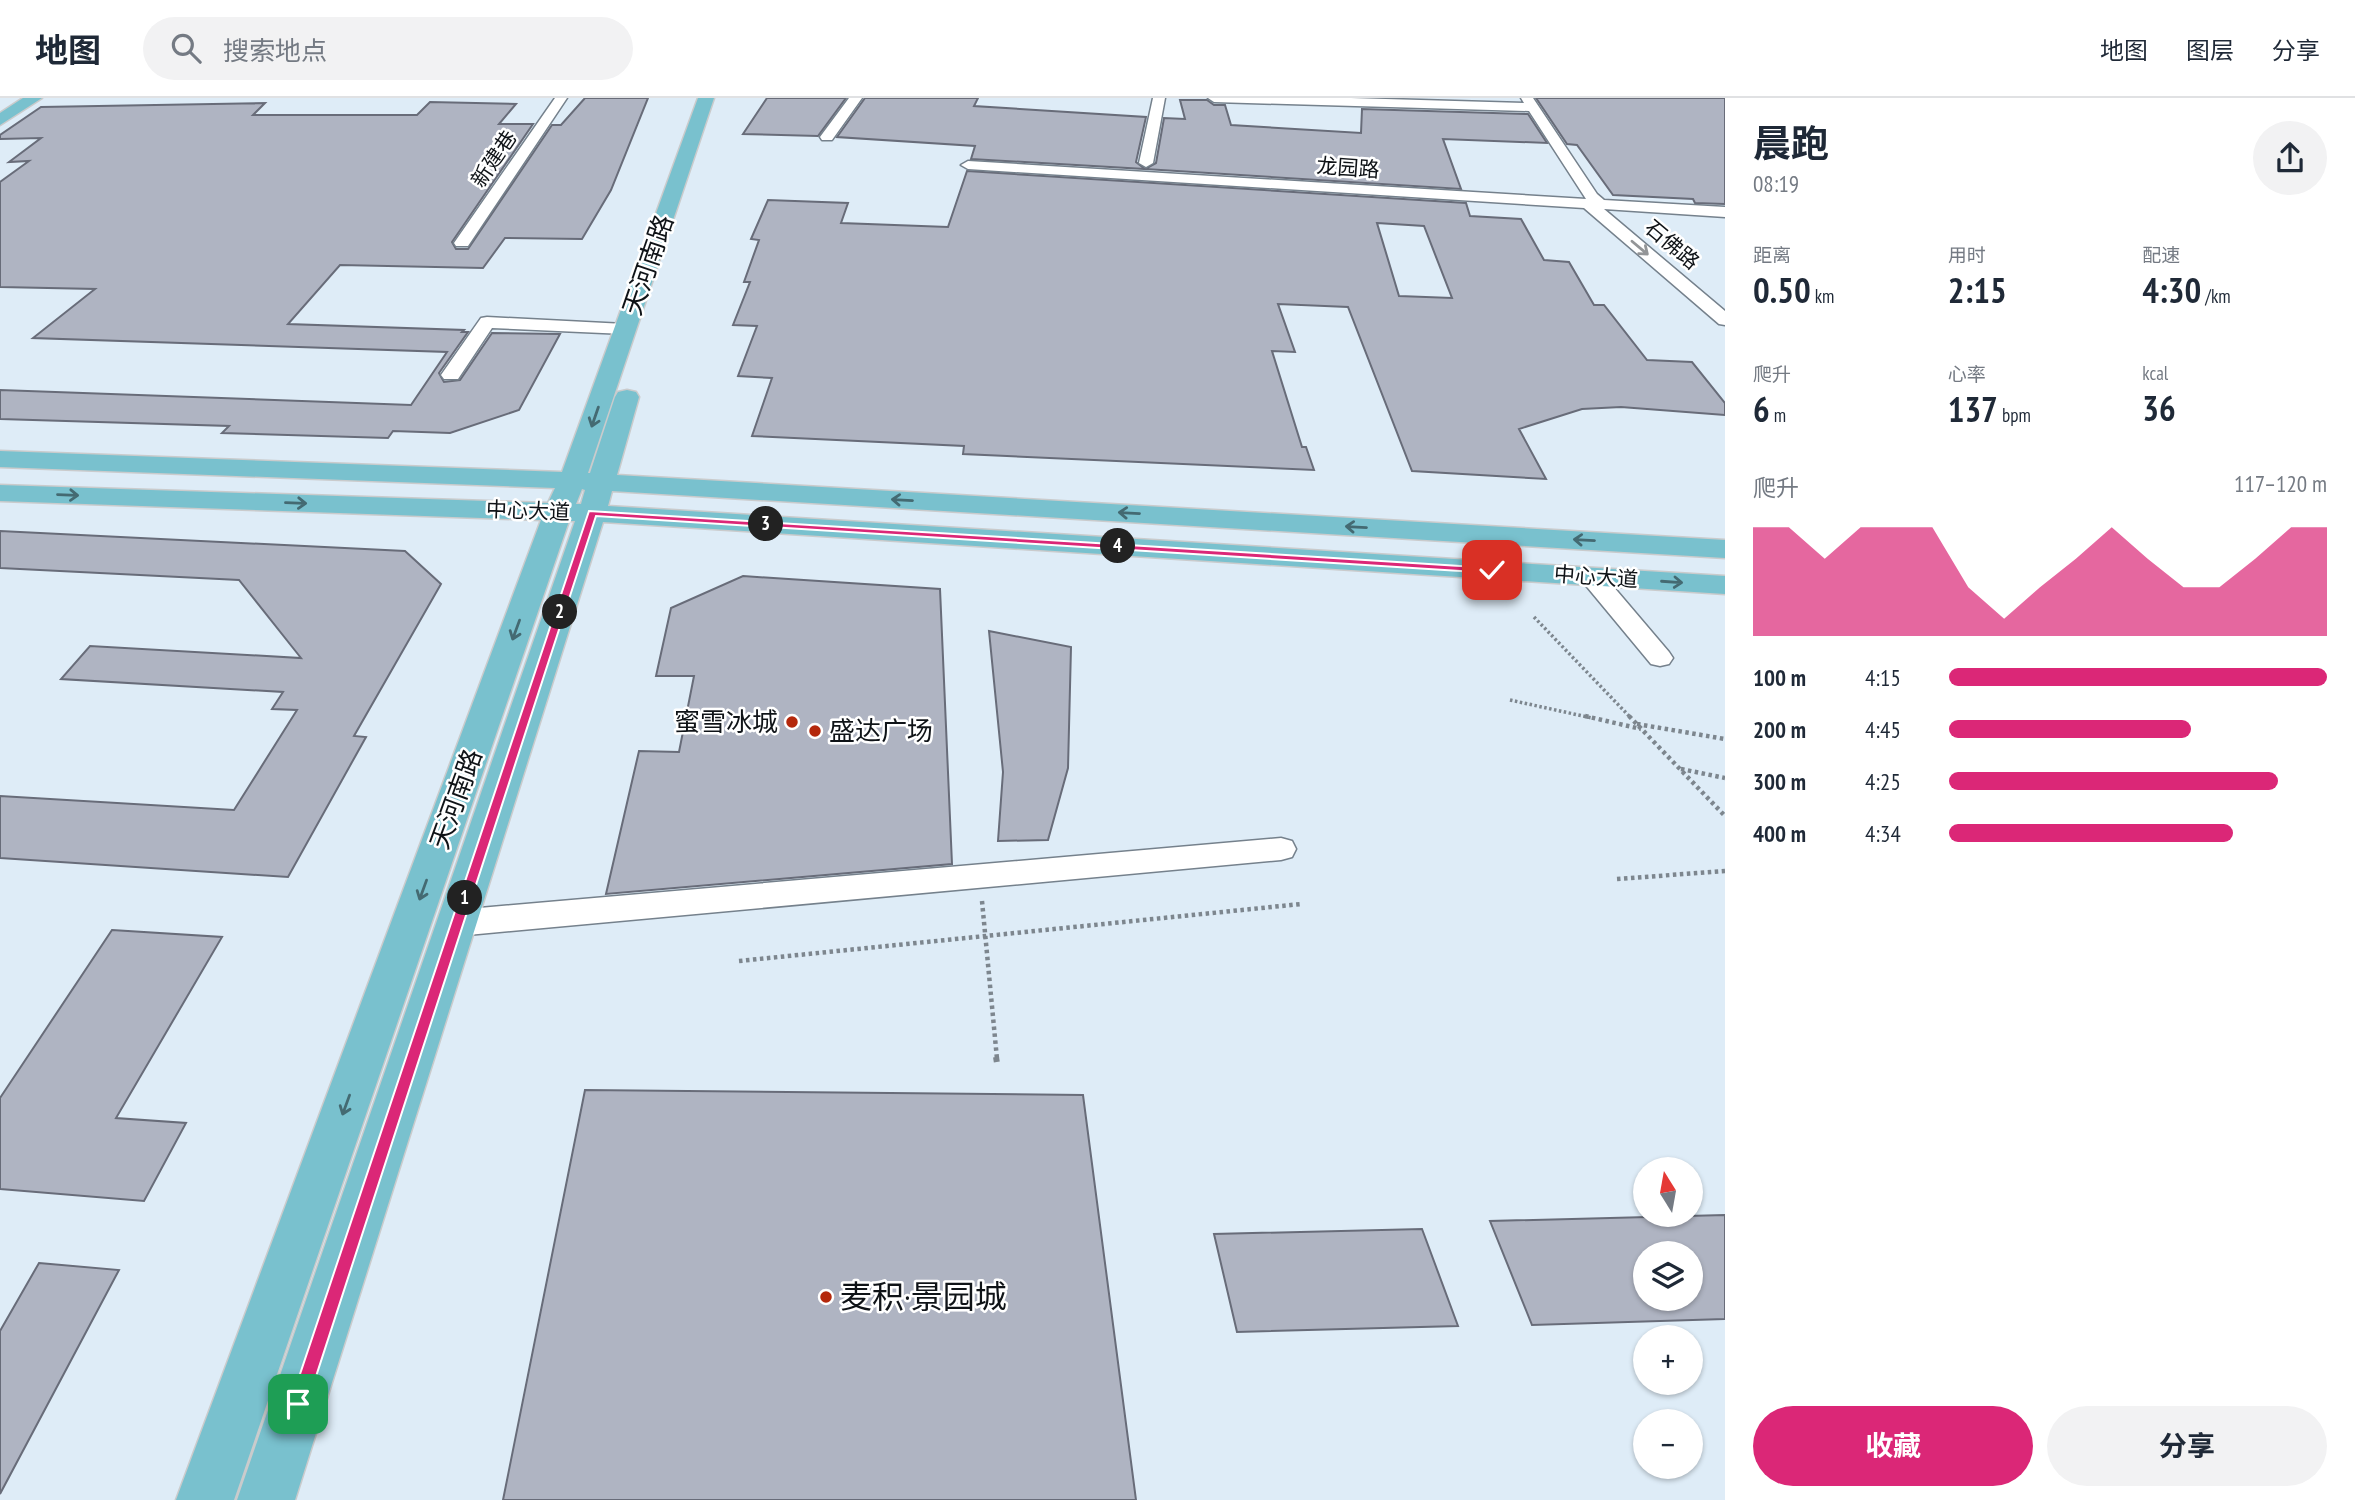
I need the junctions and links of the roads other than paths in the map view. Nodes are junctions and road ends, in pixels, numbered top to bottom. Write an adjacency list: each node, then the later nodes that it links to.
1 (34, 98): 9 (main road)
2 (561, 98): 15 (street, 新建巷)
3 (706, 98): 18 (main road, 天河南路)
4 (719, 98): 22 (main road, 天河南路)
5 (856, 98): 10 (street)
6 (1159, 98): 11 (street)
7 (1214, 98): 8 (street)
8 (1531, 103): 13 (street, 石佛路)
9 (0, 120)
10 (827, 136)
11 (1146, 163)
12 (968, 165): 13 (street, 龙园路)
13 (1600, 204): 14 (street, 龙园路); 16 (street, 石佛路); 17 (street, 石佛路, one-way to 17)
14 (1725, 212)
15 (462, 243)
16 (1704, 280)
17 (1725, 320)
18 (625, 329): 19 (street); 22 (main road, 天河南路, one-way to 22)
19 (451, 375)
20 (0, 459): 22 (main road, 中心大道)
21 (0, 493): 22 (main road, 中心大道, one-way to 22)
22 (581, 497): 23 (main road, 中心大道, one-way to 22); 24 (main road, 中心大道); 28 (main road, 天河南路); 29 (main road, 天河南路, one-way to 29)
23 (1725, 549)
24 (1592, 577): 25 (main road, 中心大道, one-way to 25); 26 (street)
25 (1725, 585)
26 (1660, 658)
27 (1281, 849): 28 (street)
28 (457, 923): 30 (main road, 天河南路)
29 (205, 1500)
30 (266, 1500)

